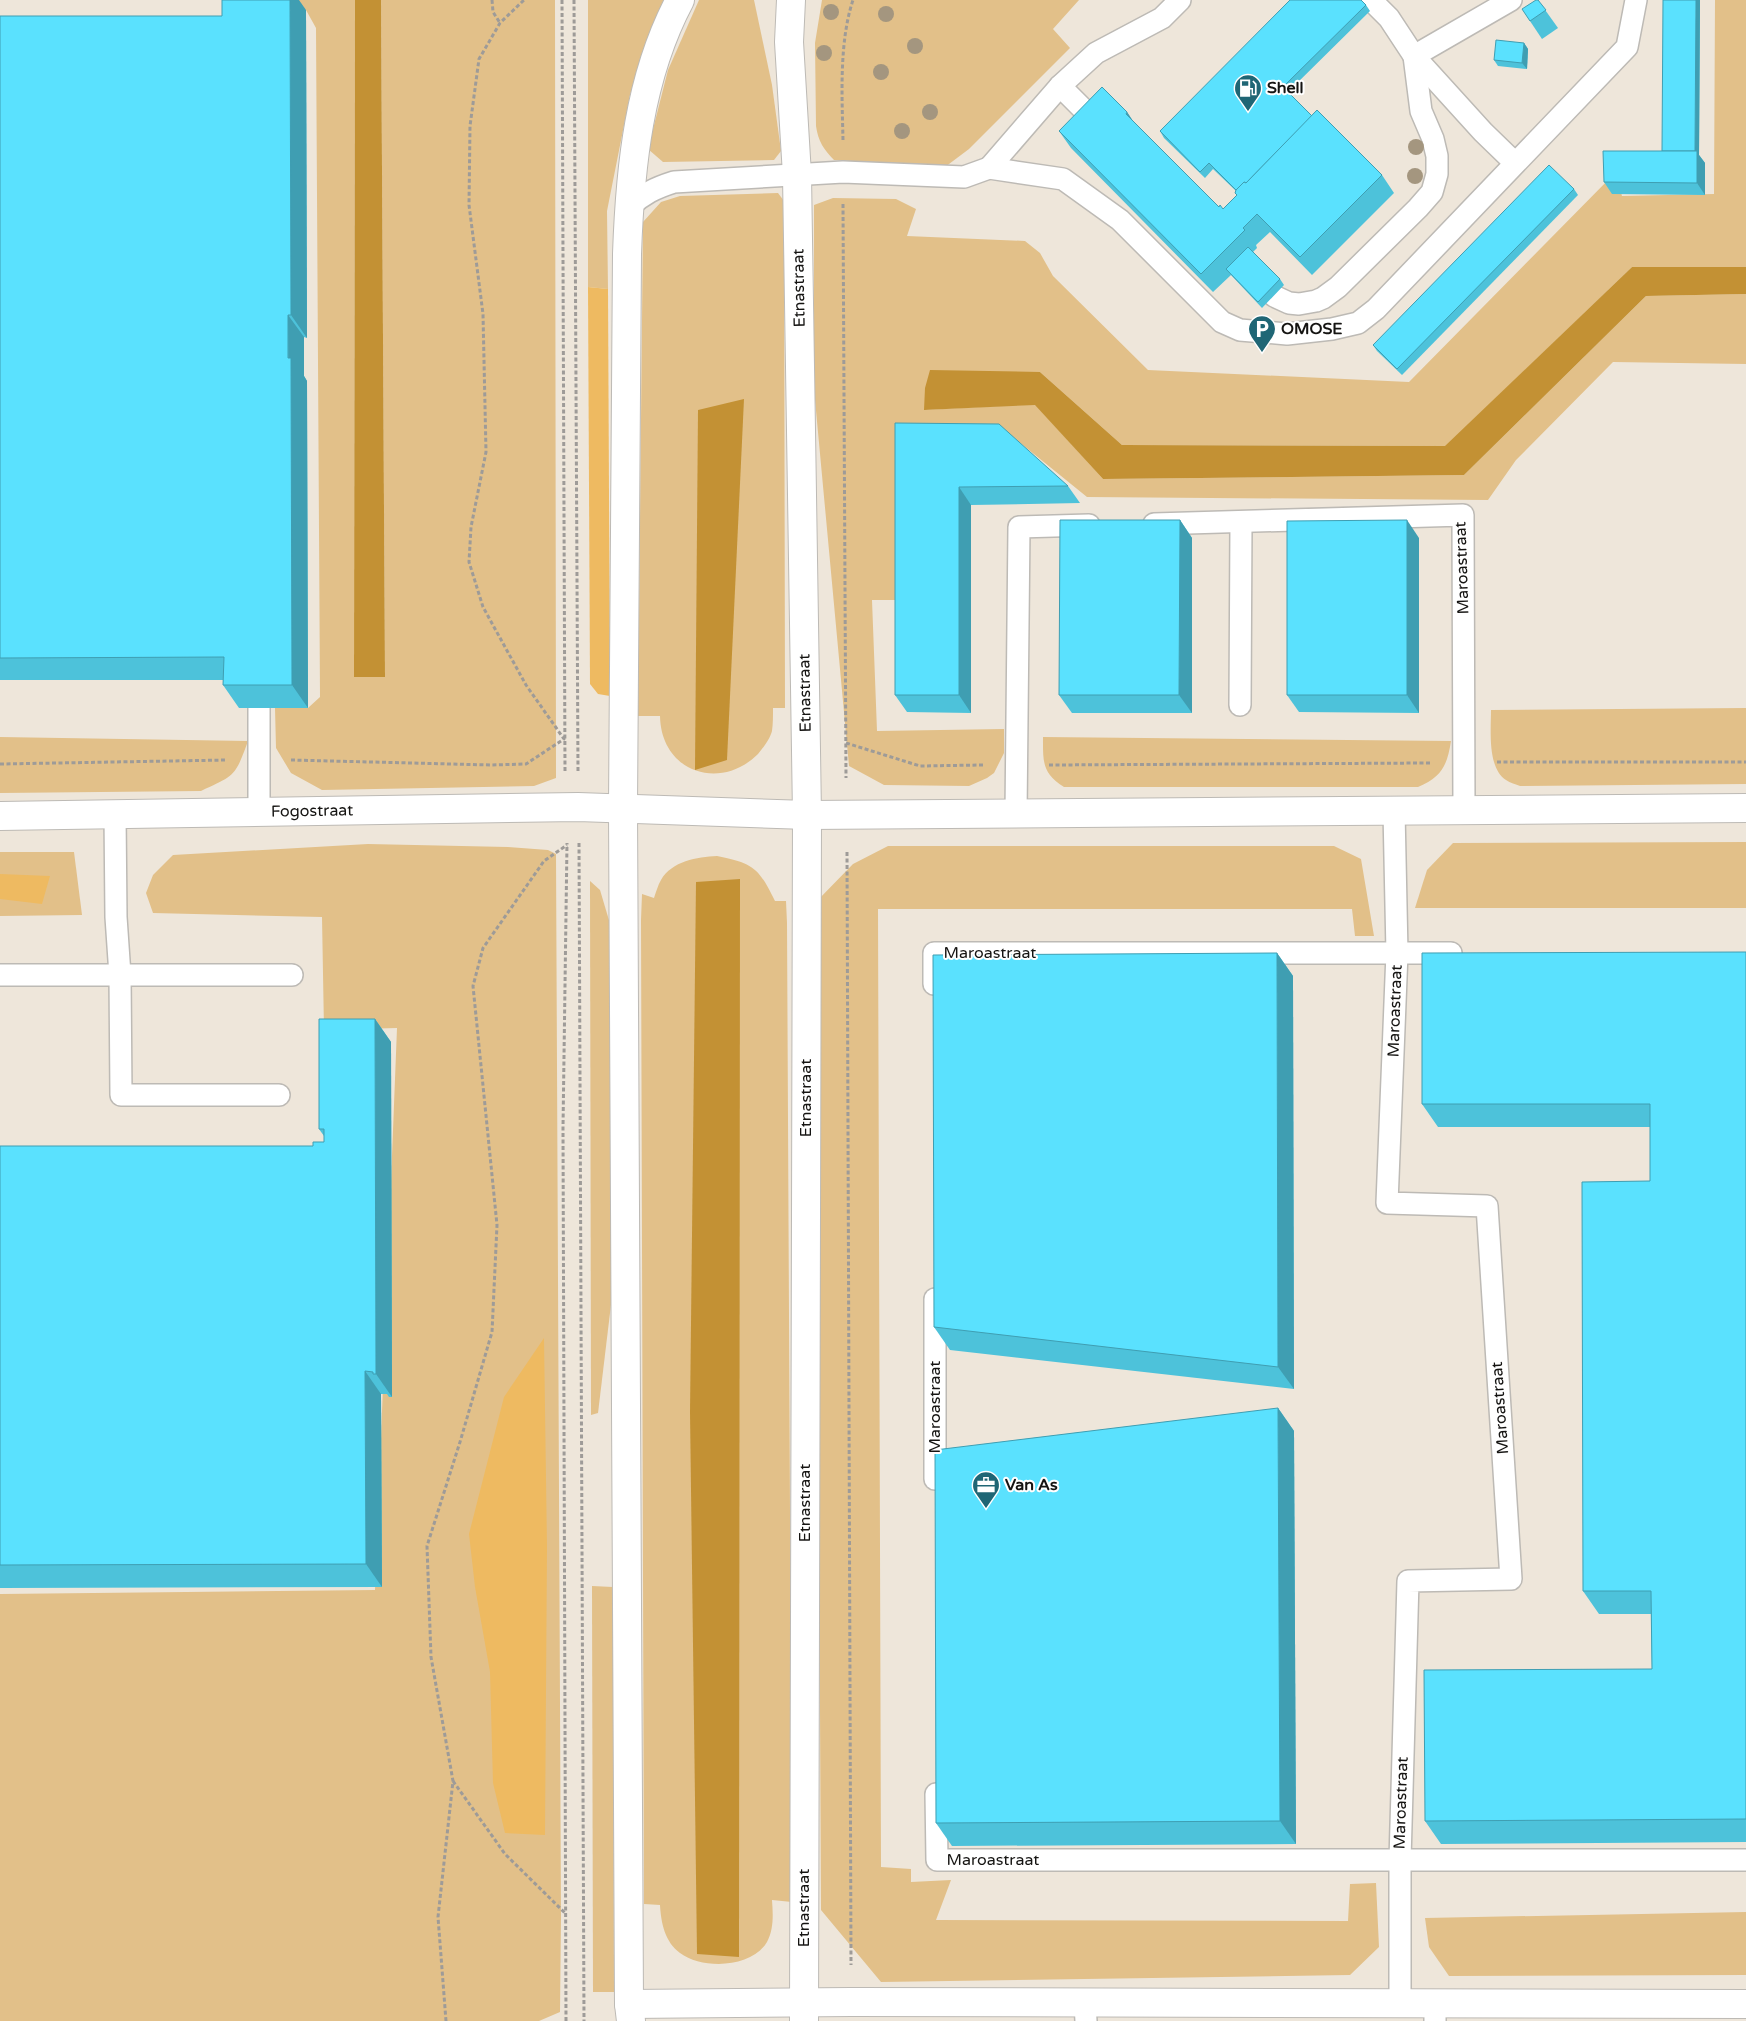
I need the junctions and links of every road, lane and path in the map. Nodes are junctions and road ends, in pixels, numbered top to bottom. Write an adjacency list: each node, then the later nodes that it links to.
1 (492, 0): 12 (path)
2 (524, 0): 12 (path)
3 (562, 0): 27 (path)
4 (574, 0): 32 (path)
5 (680, 0): 20 (street)
6 (791, 0): 19 (street, Etnastraat)
7 (853, 0): 18 (path)
8 (1180, 0): 14 (lane)
9 (1371, 0): 13 (lane)
10 (1511, 0): 13 (lane)
11 (1636, 0): 16 (lane)
12 (500, 23): 27 (path)
13 (1414, 56): 16 (lane); 21 (lane)
14 (1060, 86): 15 (lane); 17 (lane)
15 (1096, 122)
16 (1515, 163): 17 (lane)
17 (989, 168): 18 (lane)
18 (843, 172): 19 (lane); 28 (path)
19 (797, 175): 20 (lane); 42 (street, Etnastraat)
20 (629, 207): 33 (street)
21 (1274, 296)
22 (1240, 522): 23 (lane, Maroastraat); 25 (lane); 29 (lane, Maroastraat)
23 (1134, 524)
24 (1105, 525): 31 (lane)
25 (1240, 705)
26 (259, 708): 37 (lane)
27 (564, 739): 32 (path)
28 (846, 744): 31 (path); 40 (path)
29 (1464, 762): 30 (path); 31 (path); 35 (lane, Maroastraat)
30 (1746, 762)
31 (1017, 765): 39 (lane)
32 (572, 808): 33 (street, Fogostraat); 37 (street, Fogostraat); 43 (path); 67 (path)
33 (623, 808): 42 (street, Fogostraat); 64 (street)
34 (1746, 808): 35 (street)
35 (1464, 810): 36 (street)
36 (1394, 811): 39 (street); 44 (lane, Maroastraat)
37 (259, 812): 38 (street, Fogostraat)
38 (115, 814): 41 (street, Fogostraat); 48 (lane)
39 (1016, 814): 40 (street)
40 (846, 815): 42 (street); 58 (path)
41 (0, 816)
42 (807, 816): 61 (street, Etnastraat)
43 (567, 845): 54 (path); 57 (path)
44 (1397, 953): 45 (lane, Maroastraat); 49 (lane, Maroastraat); 55 (lane, Maroastraat)
45 (1467, 953)
46 (0, 975): 48 (lane)
47 (292, 975): 48 (lane)
48 (120, 976): 50 (lane)
49 (934, 1003)
50 (279, 1095)
51 (935, 1282): 52 (lane, Maroastraat)
52 (936, 1502)
53 (936, 1771): 55 (lane, Maroastraat)
54 (453, 1781): 57 (path); 65 (path)
55 (1400, 1860): 56 (lane, Maroastraat); 59 (lane, Maroastraat)
56 (1746, 1860)
57 (566, 1914): 66 (path)
58 (851, 2002): 61 (street); 62 (street)
59 (1400, 2003): 62 (street); 63 (street)
60 (1746, 2004): 63 (street)
61 (804, 2012): 64 (street)
62 (1085, 2012)
63 (1435, 2012)
64 (630, 2013)
65 (446, 2021)
66 (566, 2021)
67 (584, 2021)

